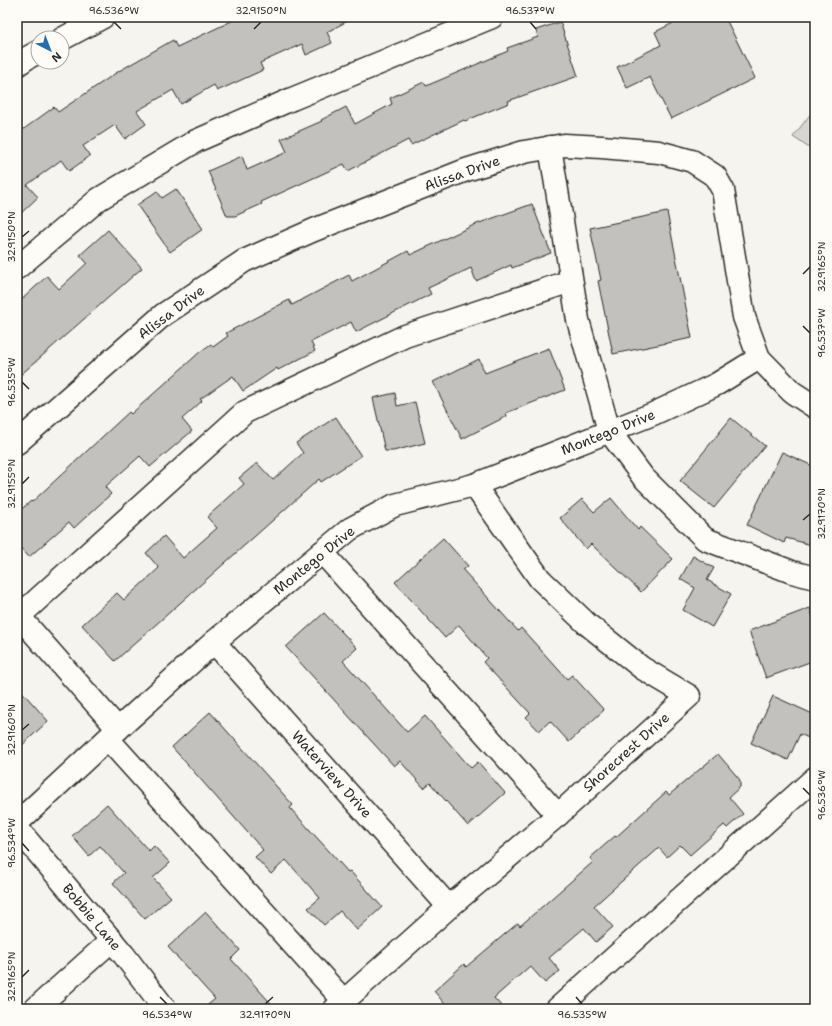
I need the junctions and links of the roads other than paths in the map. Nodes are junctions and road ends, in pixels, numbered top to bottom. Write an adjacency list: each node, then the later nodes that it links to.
1 (103, 17): 3 (street)
2 (492, 17): 5 (street)
3 (70, 35)
4 (550, 147): 6 (street); 7 (street, Alissa Drive); 10 (street, Alissa Drive)
5 (17, 268)
6 (571, 281): 9 (street); 14 (street)
7 (759, 358): 8 (street, Alissa Drive); 9 (street, Montego Drive)
8 (815, 407)
9 (609, 431): 11 (street, Montego Drive); 13 (street)
10 (17, 443)
11 (474, 485): 12 (street, Montego Drive); 18 (street, Shorecrest Drive)
12 (322, 552): 15 (street, Montego Drive); 18 (street)
13 (815, 578)
14 (18, 616): 16 (street)
15 (214, 642): 16 (street, Montego Drive); 21 (street, Waterview Drive)
16 (113, 734): 19 (street, Montego Drive); 23 (street)
17 (815, 778): 26 (street)
18 (558, 815): 21 (street, Shorecrest Drive)
19 (17, 823)
20 (17, 828): 22 (street, Bobbie Lane)
21 (450, 907): 23 (street, Shorecrest Drive)
22 (112, 940): 24 (street); 25 (street, Bobbie Lane)
23 (339, 1005)
24 (35, 1009)
25 (165, 1009)
26 (557, 1009)

